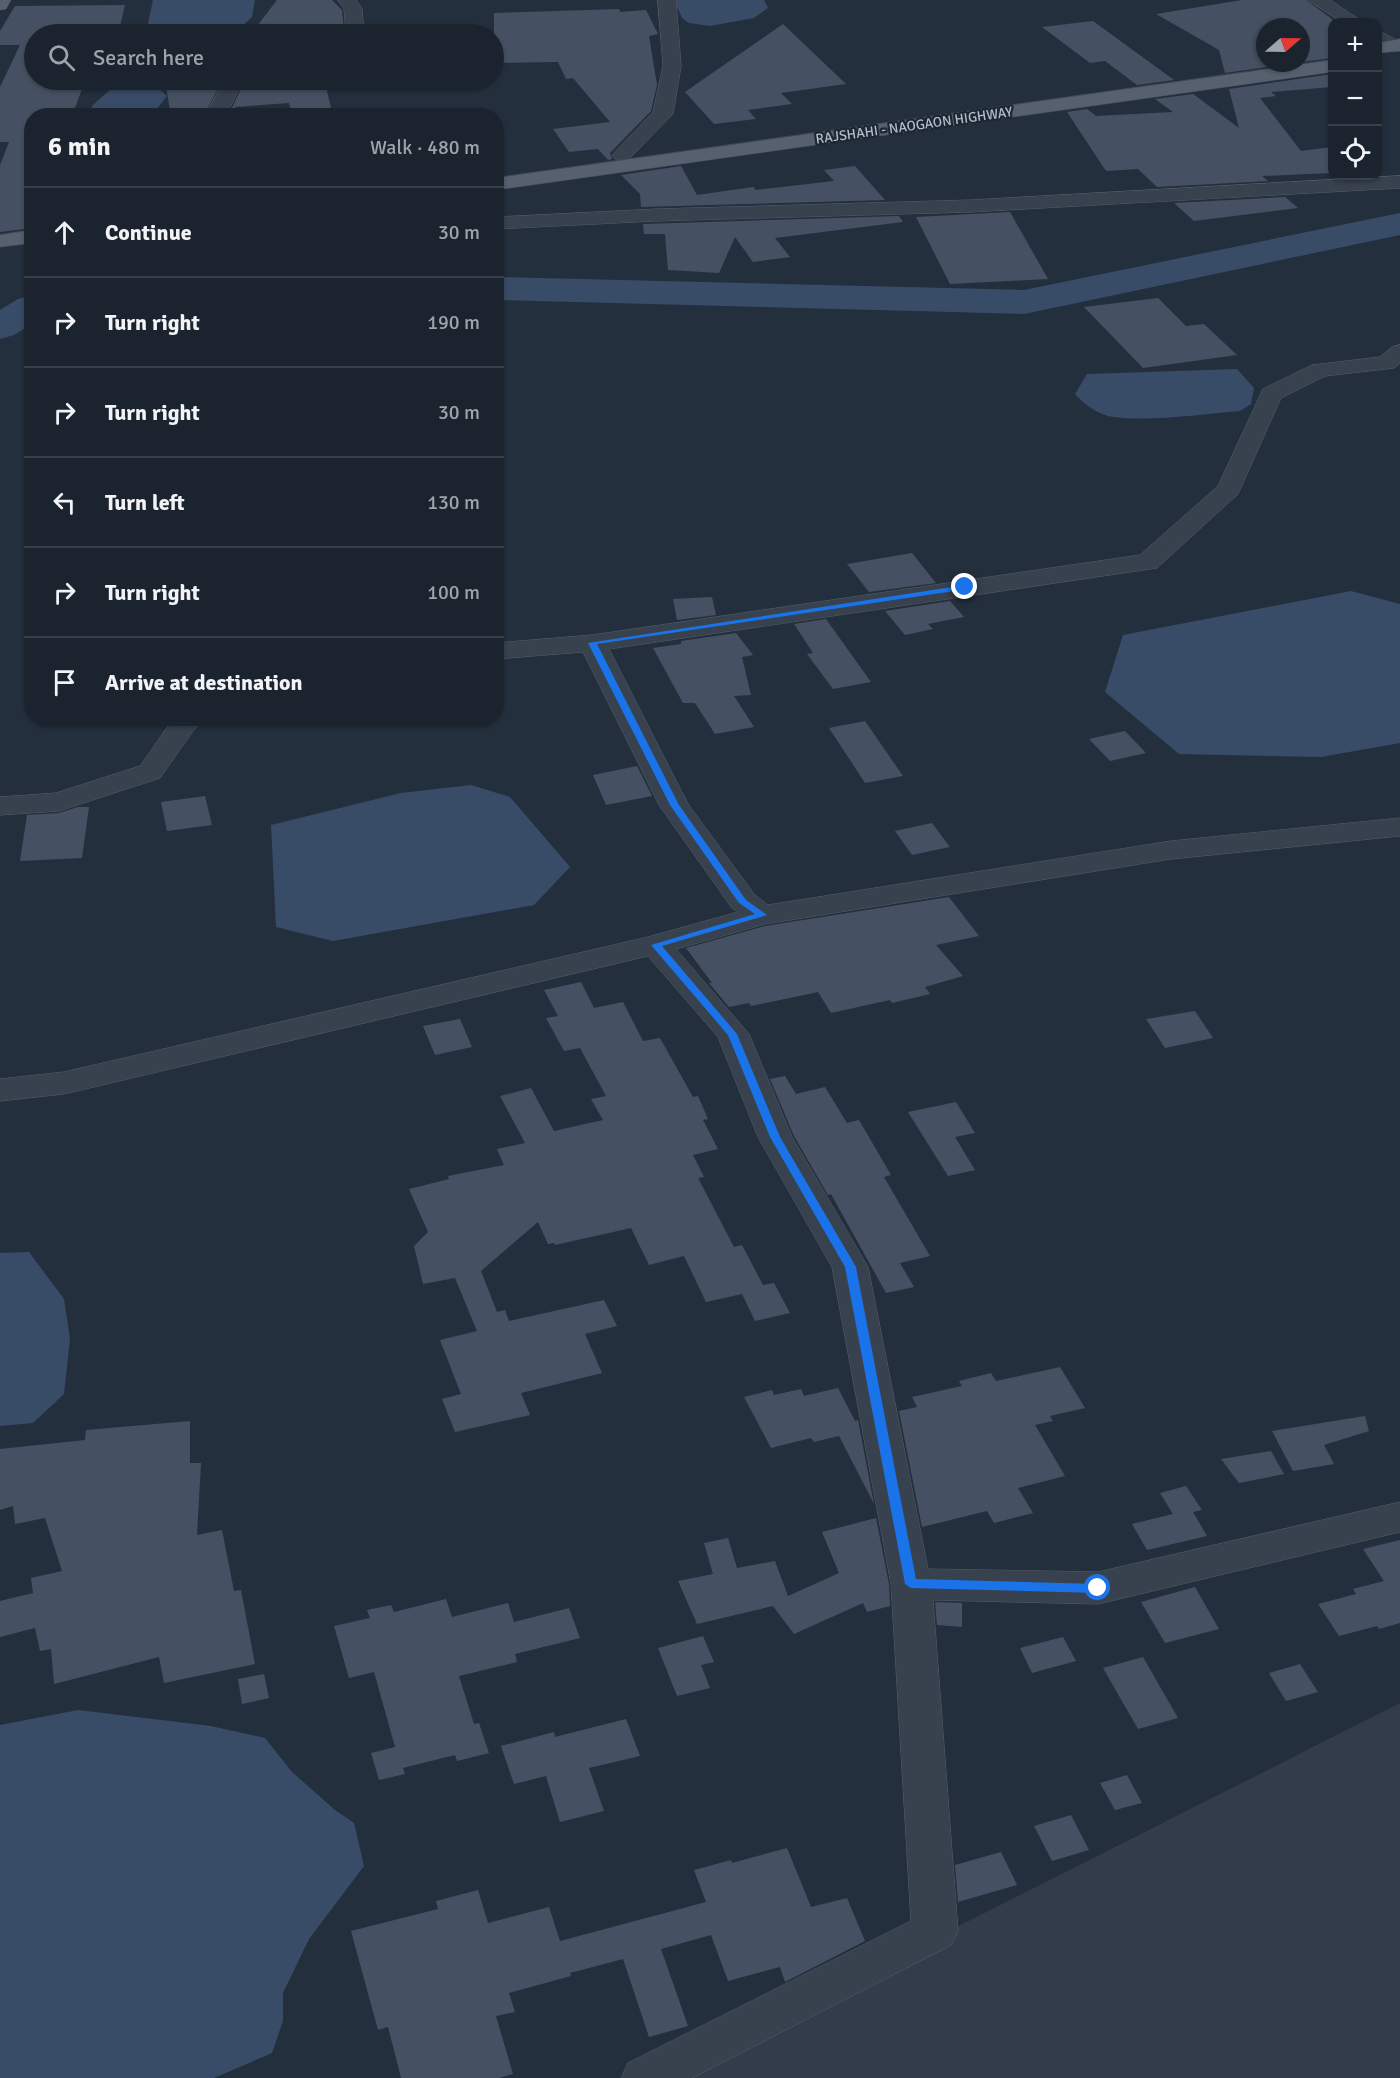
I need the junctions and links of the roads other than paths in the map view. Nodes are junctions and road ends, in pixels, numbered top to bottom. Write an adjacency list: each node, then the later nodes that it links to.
1 (2, 0): 5 (main road)
2 (346, 0): 7 (street)
3 (667, 0): 15 (street)
4 (1317, 0): 6 (street)
5 (0, 5)
6 (1347, 18)
7 (354, 24)
8 (1328, 56): 9 (main road)
9 (1310, 58)
10 (1256, 66): 13 (main road, RAJSHAHI - NAOGAON HIGHWAY)
11 (1328, 66): 13 (main road, RAJSHAHI - NAOGAON HIGHWAY)
12 (228, 90): 14 (street)
13 (1061, 99): 15 (main road, RAJSHAHI - NAOGAON HIGHWAY); 18 (main road, RAJSHAHI - NAOGAON HIGHWAY)
14 (220, 108)
15 (622, 155): 16 (main road, RAJSHAHI - NAOGAON HIGHWAY)
16 (504, 171)
17 (1400, 182): 19 (street)
18 (504, 183)
19 (504, 223)
20 (24, 237): 21 (main road)
21 (0, 241)
22 (24, 250): 23 (main road)
23 (0, 253)
24 (1400, 352): 25 (street)
25 (592, 643): 26 (street); 30 (street)
26 (504, 650)
27 (182, 726): 28 (street)
28 (0, 806)
29 (1400, 827): 30 (street)
30 (762, 915): 31 (street)
31 (656, 945): 32 (street); 34 (street)
32 (0, 1090)
33 (1400, 1517): 34 (street)
34 (911, 1584): 35 (street)
35 (645, 2078)

